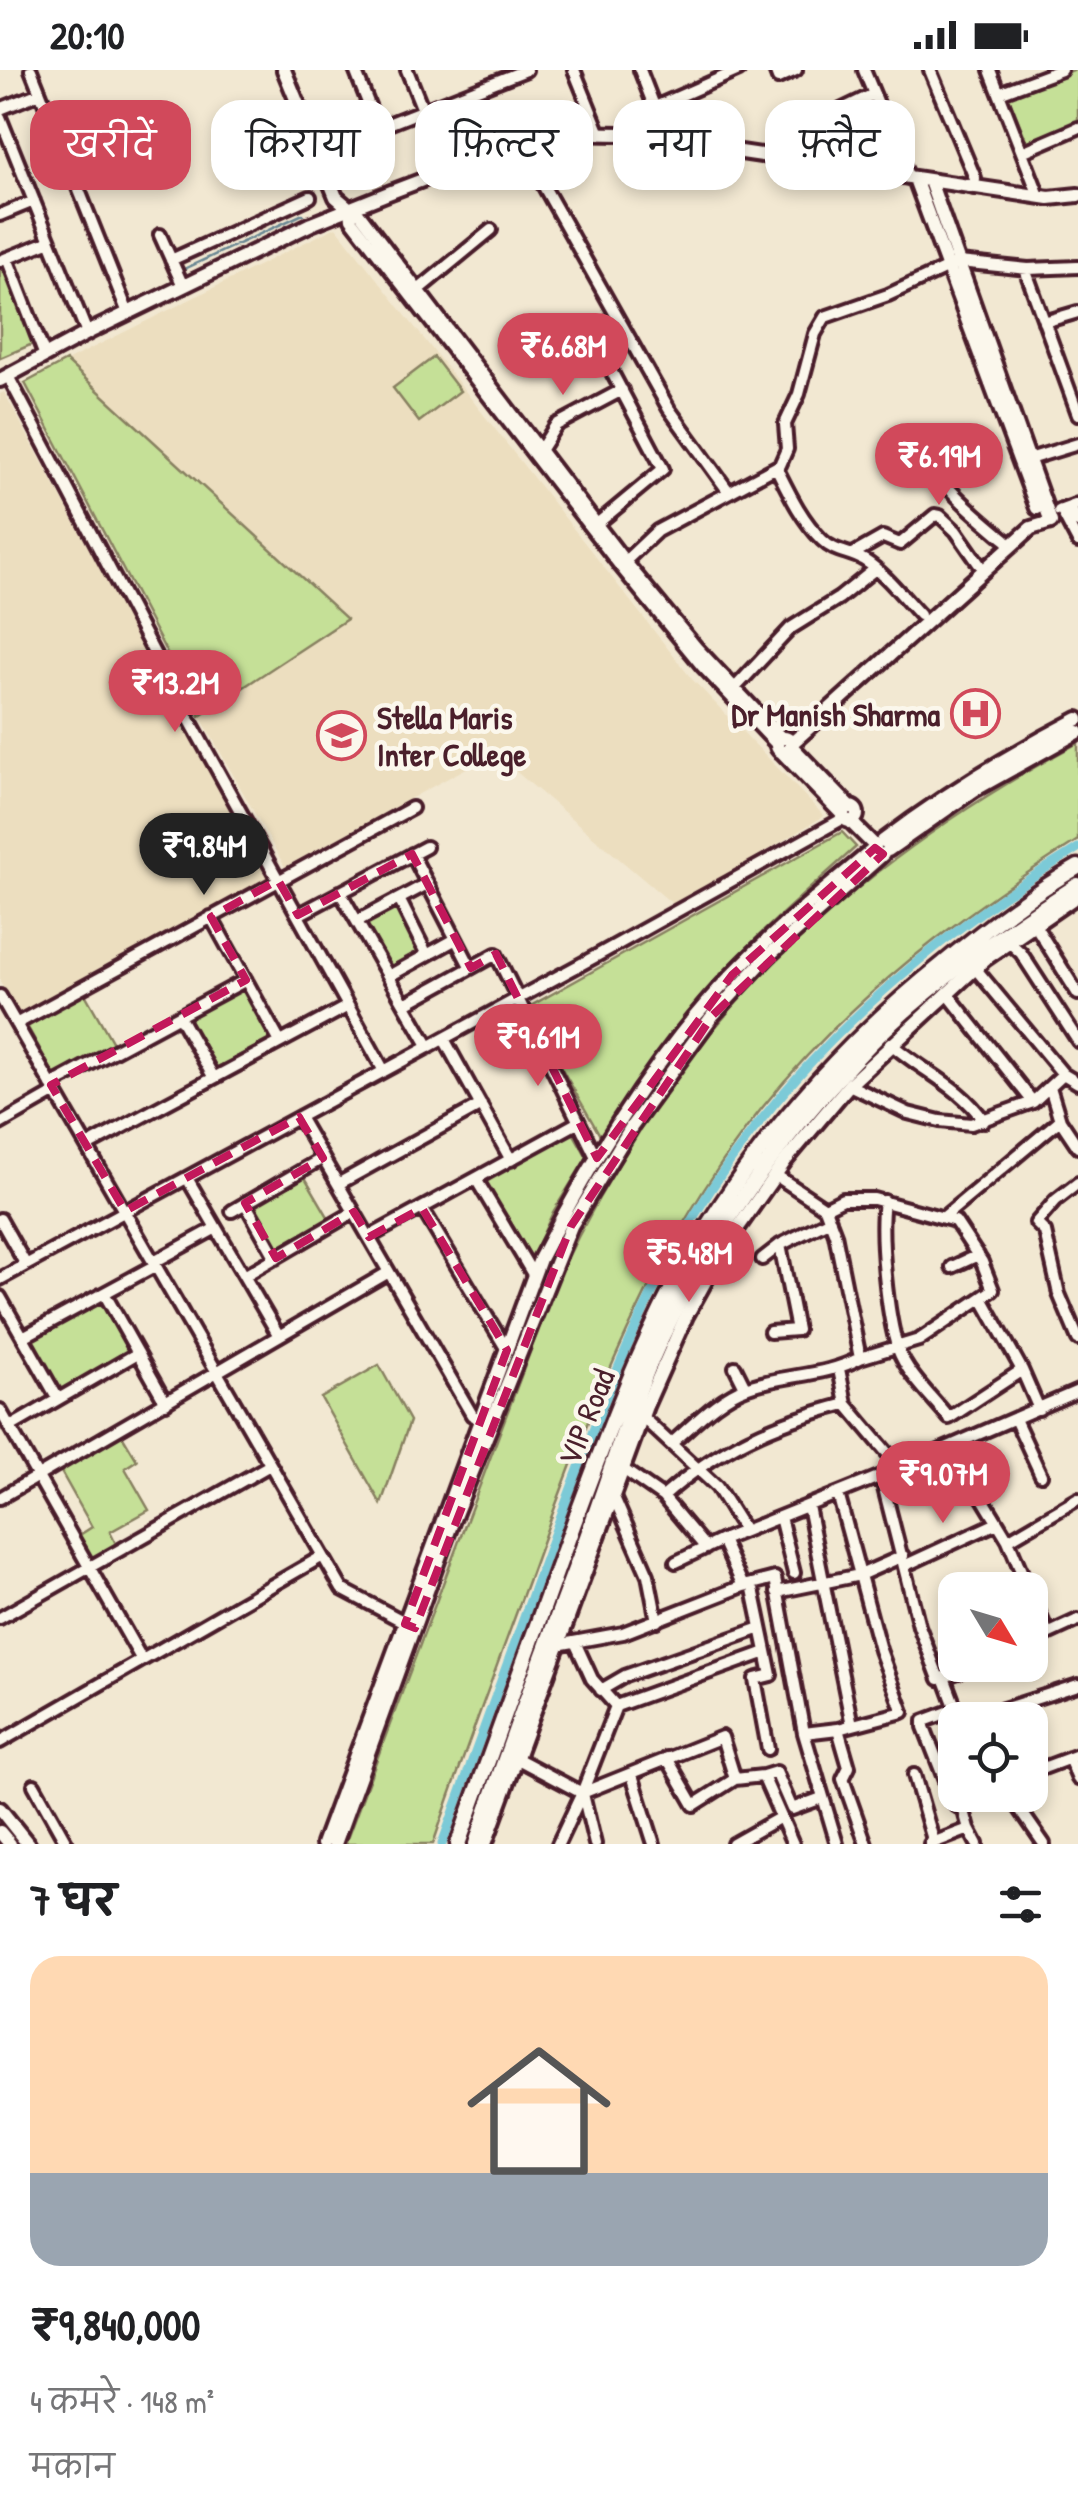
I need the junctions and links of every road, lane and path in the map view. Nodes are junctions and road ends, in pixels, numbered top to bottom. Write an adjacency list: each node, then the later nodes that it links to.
1 (31, 70): 17 (street)
2 (284, 70): 44 (street)
3 (292, 70): 44 (street)
4 (355, 70): 27 (street)
5 (407, 70): 20 (street)
6 (574, 70): 31 (street)
7 (640, 70): 22 (street)
8 (738, 70): 16 (street)
9 (775, 70): 10 (street)
10 (796, 70)
11 (864, 70): 18 (street)
12 (930, 70): 38 (street)
13 (990, 70): 19 (street)
14 (1062, 70): 19 (street)
15 (521, 71): 21 (street)
16 (726, 73): 23 (street)
17 (40, 93): 26 (street); 57 (street)
18 (874, 94): 24 (street); 25 (street)
19 (999, 94): 33 (street)
20 (419, 100)
21 (448, 100)
22 (652, 100)
23 (670, 100)
24 (861, 100)
25 (877, 100)
26 (0, 109)
27 (415, 113)
28 (0, 117): 43 (street)
29 (1078, 128): 33 (street)
30 (593, 134): 31 (street)
31 (600, 134): 32 (street)
32 (613, 136)
33 (1022, 152): 41 (street)
34 (915, 178): 35 (street)
35 (930, 181): 38 (street); 51 (street)
36 (415, 184): 44 (street)
37 (915, 184): 51 (street)
38 (974, 188): 41 (street)
39 (546, 190): 70 (street)
40 (1078, 195): 41 (street)
41 (1040, 196)
42 (310, 197): 50 (street)
43 (34, 201): 45 (street); 48 (street)
44 (350, 209): 54 (street); 55 (street); 76 (street)
45 (0, 215)
46 (491, 230): 55 (street)
47 (160, 235): 50 (street)
48 (50, 240): 49 (street); 59 (street)
49 (3, 260): 60 (street)
50 (171, 260): 54 (street)
51 (954, 264): 53 (street); 68 (street); 69 (street); 71 (street)
52 (1078, 267): 53 (street)
53 (1025, 268): 58 (street)
54 (183, 286): 57 (street)
55 (418, 290): 67 (street)
56 (1078, 312): 58 (street)
57 (128, 313): 59 (street)
58 (1044, 322): 64 (street)
59 (87, 333): 60 (street)
60 (45, 356): 62 (street)
61 (607, 363): 63 (street)
62 (4, 378): 90 (street)
63 (622, 390): 67 (street); 72 (street)
64 (1078, 414)
65 (917, 440): 73 (street)
66 (1078, 444): 68 (street)
67 (541, 449): 72 (street)
68 (1029, 459): 71 (street)
69 (776, 467): 70 (street); 75 (street)
70 (729, 492): 76 (street)
71 (1062, 515): 73 (street); 74 (street); 83 (street)
72 (598, 523): 76 (street)
73 (1006, 540): 77 (street)
74 (1078, 542)
75 (853, 554): 77 (street); 78 (street)
76 (622, 564): 80 (street); 83 (street)
77 (979, 564): 79 (street)
78 (876, 569): 79 (street); 80 (street)
79 (920, 615): 83 (street)
80 (734, 689): 83 (street)
81 (1078, 719): 87 (street)
82 (1078, 732): 87 (street)
83 (784, 744): 85 (street)
84 (412, 808): 90 (street)
85 (849, 815): 87 (street); 110 (street)
86 (426, 847): 88 (street)
87 (881, 847): 137 (street); 227 (street)
88 (412, 854): 91 (street); 93 (street)
89 (1078, 867): 274 (main road, VIP Road)
90 (278, 880): 96 (street); 97 (street)
91 (427, 884): 95 (street); 100 (street)
92 (1078, 885): 275 (main road, VIP Road)
93 (340, 892): 96 (street); 98 (street)
94 (1078, 895): 99 (street, VIP Road)
95 (399, 899): 98 (street); 102 (street)
96 (298, 915): 112 (street)
97 (211, 917): 106 (street); 114 (street)
98 (357, 921): 105 (street)
99 (1035, 924): 101 (street, VIP Road); 108 (street)
100 (456, 939): 102 (street); 103 (street)
101 (1010, 942): 104 (street, VIP Road); 116 (street)
102 (428, 955): 105 (street)
103 (471, 968): 110 (street); 111 (street)
104 (975, 968): 107 (street, VIP Road); 121 (street)
105 (388, 976): 111 (street)
106 (246, 980): 113 (street); 117 (street)
107 (946, 993): 118 (street, VIP Road); 127 (street)
108 (1078, 994)
109 (0, 996): 114 (street)
110 (517, 998): 115 (street); 133 (street)
111 (404, 1004): 119 (street)
112 (348, 1006): 117 (street); 120 (street)
113 (180, 1016): 122 (street); 126 (street)
114 (16, 1024): 126 (street)
115 (444, 1038): 119 (street); 128 (street)
116 (1078, 1041)
117 (280, 1042): 122 (street)
118 (890, 1044): 124 (street, VIP Road); 130 (street)
119 (429, 1047): 120 (street)
120 (384, 1071): 129 (street)
121 (1062, 1074): 123 (street); 125 (street)
122 (214, 1078): 134 (street)
123 (1078, 1083)
124 (849, 1084): 130 (street); 139 (street, VIP Road)
125 (1050, 1087): 127 (street); 131 (street)
126 (53, 1088): 132 (street); 134 (street)
127 (1033, 1102): 130 (street)
128 (481, 1105): 138 (street); 143 (street)
129 (298, 1117): 136 (street); 140 (street)
130 (984, 1120)
131 (1060, 1120): 135 (street); 151 (street)
132 (0, 1124)
133 (577, 1124): 137 (street); 138 (street)
134 (87, 1146): 148 (street)
135 (1078, 1148)
136 (323, 1158): 143 (street); 145 (street)
137 (597, 1159): 165 (street)
138 (511, 1160): 141 (street)
139 (777, 1176): 147 (street); 189 (street, VIP Road)
140 (187, 1178): 148 (street); 154 (street)
141 (476, 1179): 146 (street); 165 (street)
142 (1078, 1182): 173 (street)
143 (338, 1184): 150 (street)
144 (884, 1202): 147 (street); 151 (street); 174 (street)
145 (245, 1203): 149 (street); 158 (street)
146 (422, 1208): 155 (street); 175 (street)
147 (826, 1208): 153 (street)
148 (125, 1211): 160 (street); 161 (street)
149 (232, 1211)
150 (354, 1212): 155 (street); 158 (street)
151 (946, 1216): 157 (street)
152 (0, 1219): 161 (street)
153 (830, 1220): 156 (street); 177 (street)
154 (216, 1228): 160 (street); 164 (street)
155 (369, 1237): 163 (street)
156 (780, 1245): 159 (street); 170 (street)
157 (978, 1255): 162 (street); 169 (street)
158 (276, 1258): 164 (street)
159 (762, 1260)
160 (155, 1263): 167 (street); 181 (street)
161 (26, 1265): 166 (street)
162 (952, 1267)
163 (389, 1272): 171 (street); 191 (street)
164 (244, 1276): 171 (street)
165 (534, 1276): 175 (street)
166 (0, 1279)
167 (104, 1292): 172 (street); 176 (street)
168 (0, 1297): 172 (street)
169 (982, 1298): 174 (street); 180 (street)
170 (770, 1332)
171 (279, 1336): 181 (street)
172 (22, 1338): 184 (street)
173 (1078, 1339)
174 (898, 1347): 177 (street); 180 (street)
175 (507, 1350): 191 (street)
176 (138, 1353): 184 (street); 185 (street)
177 (860, 1358): 179 (street)
178 (735, 1367): 182 (street)
179 (839, 1369): 182 (street); 186 (street)
180 (1022, 1370): 187 (street)
181 (218, 1373): 185 (street); 195 (street)
182 (745, 1388): 193 (street)
183 (1078, 1391): 187 (street)
184 (58, 1399): 192 (street)
185 (166, 1402): 200 (street)
186 (846, 1404): 196 (street); 197 (street)
187 (1039, 1409): 190 (street)
188 (1, 1414): 192 (street)
189 (642, 1416): 193 (street); 198 (street, VIP Road)
190 (1015, 1419): 194 (street); 199 (street)
191 (481, 1420): 227 (street)
192 (10, 1427): 200 (street)
193 (672, 1442): 196 (street)
194 (951, 1446): 197 (street); 209 (street)
195 (270, 1465): 214 (street); 217 (street)
196 (697, 1467): 204 (street); 210 (street)
197 (900, 1468): 201 (street)
198 (623, 1469): 203 (street, VIP Road); 204 (street)
199 (1040, 1475)
200 (38, 1476): 205 (street); 217 (street)
201 (881, 1476): 202 (street); 215 (street)
202 (838, 1494): 207 (street); 220 (street)
203 (613, 1495): 225 (street); 232 (street, VIP Road)
204 (663, 1497): 213 (street)
205 (0, 1498)
206 (1078, 1498): 212 (street)
207 (808, 1506): 208 (street); 221 (street)
208 (780, 1517): 210 (street); 219 (street)
209 (997, 1523): 212 (street); 215 (street)
210 (744, 1530): 211 (street)
211 (722, 1540): 213 (street); 222 (street)
212 (1008, 1540): 218 (street)
213 (706, 1548): 216 (street)
214 (323, 1556): 227 (street); 234 (street)
215 (904, 1560): 220 (street); 235 (street)
216 (676, 1562)
217 (90, 1567): 224 (street); 234 (street)
218 (1022, 1572)
219 (794, 1573)
220 (860, 1575): 221 (street); 240 (street)
221 (824, 1580): 223 (street); 243 (street)
222 (748, 1585): 223 (street); 225 (street); 228 (street)
223 (778, 1592): 245 (street)
224 (0, 1618)
225 (658, 1621): 231 (street)
226 (1075, 1621): 229 (street); 230 (street)
227 (410, 1626): 272 (street); 273 (street)
228 (761, 1628): 233 (street); 237 (street)
229 (1048, 1634)
230 (1078, 1636)
231 (574, 1642): 232 (street); 237 (street)
232 (558, 1645): 249 (street, VIP Road)
233 (766, 1652): 239 (street); 247 (street)
234 (142, 1660): 246 (street)
235 (938, 1676)
236 (1078, 1686): 238 (street)
237 (602, 1690): 239 (street)
238 (1026, 1702)
239 (616, 1706): 259 (street)
240 (903, 1712): 242 (street); 243 (street)
241 (938, 1716): 242 (street)
242 (924, 1721): 251 (street)
243 (852, 1725): 244 (street)
244 (838, 1729): 245 (street); 283 (street)
245 (804, 1734): 260 (street)
246 (0, 1742)
247 (768, 1749)
248 (1074, 1756): 252 (street); 256 (street)
249 (516, 1758): 259 (street); 276 (street, VIP Road)
250 (666, 1758): 253 (street); 257 (street); 257 (street)
251 (938, 1760)
252 (1048, 1766)
253 (632, 1775): 259 (street); 279 (street)
254 (914, 1775): 267 (street)
255 (762, 1776): 257 (street); 260 (street); 264 (street)
256 (1078, 1779)
257 (735, 1780)
258 (34, 1785): 271 (street)
259 (582, 1794): 277 (street); 278 (street)
260 (822, 1798): 282 (street)
261 (0, 1809): 270 (street)
262 (964, 1812): 265 (street)
263 (1020, 1812): 268 (street)
264 (781, 1817): 280 (street); 281 (street)
265 (969, 1829): 267 (street); 284 (street)
266 (0, 1832): 269 (street)
267 (932, 1843)
268 (1038, 1843)
269 (10, 1844)
270 (28, 1844)
271 (67, 1844)
272 (323, 1844)
273 (335, 1844)
274 (458, 1844)
275 (476, 1844)
276 (485, 1844)
277 (558, 1844)
278 (595, 1844)
279 (654, 1844)
280 (733, 1844)
281 (792, 1844)
282 (838, 1844)
283 (866, 1844)
284 (976, 1844)

